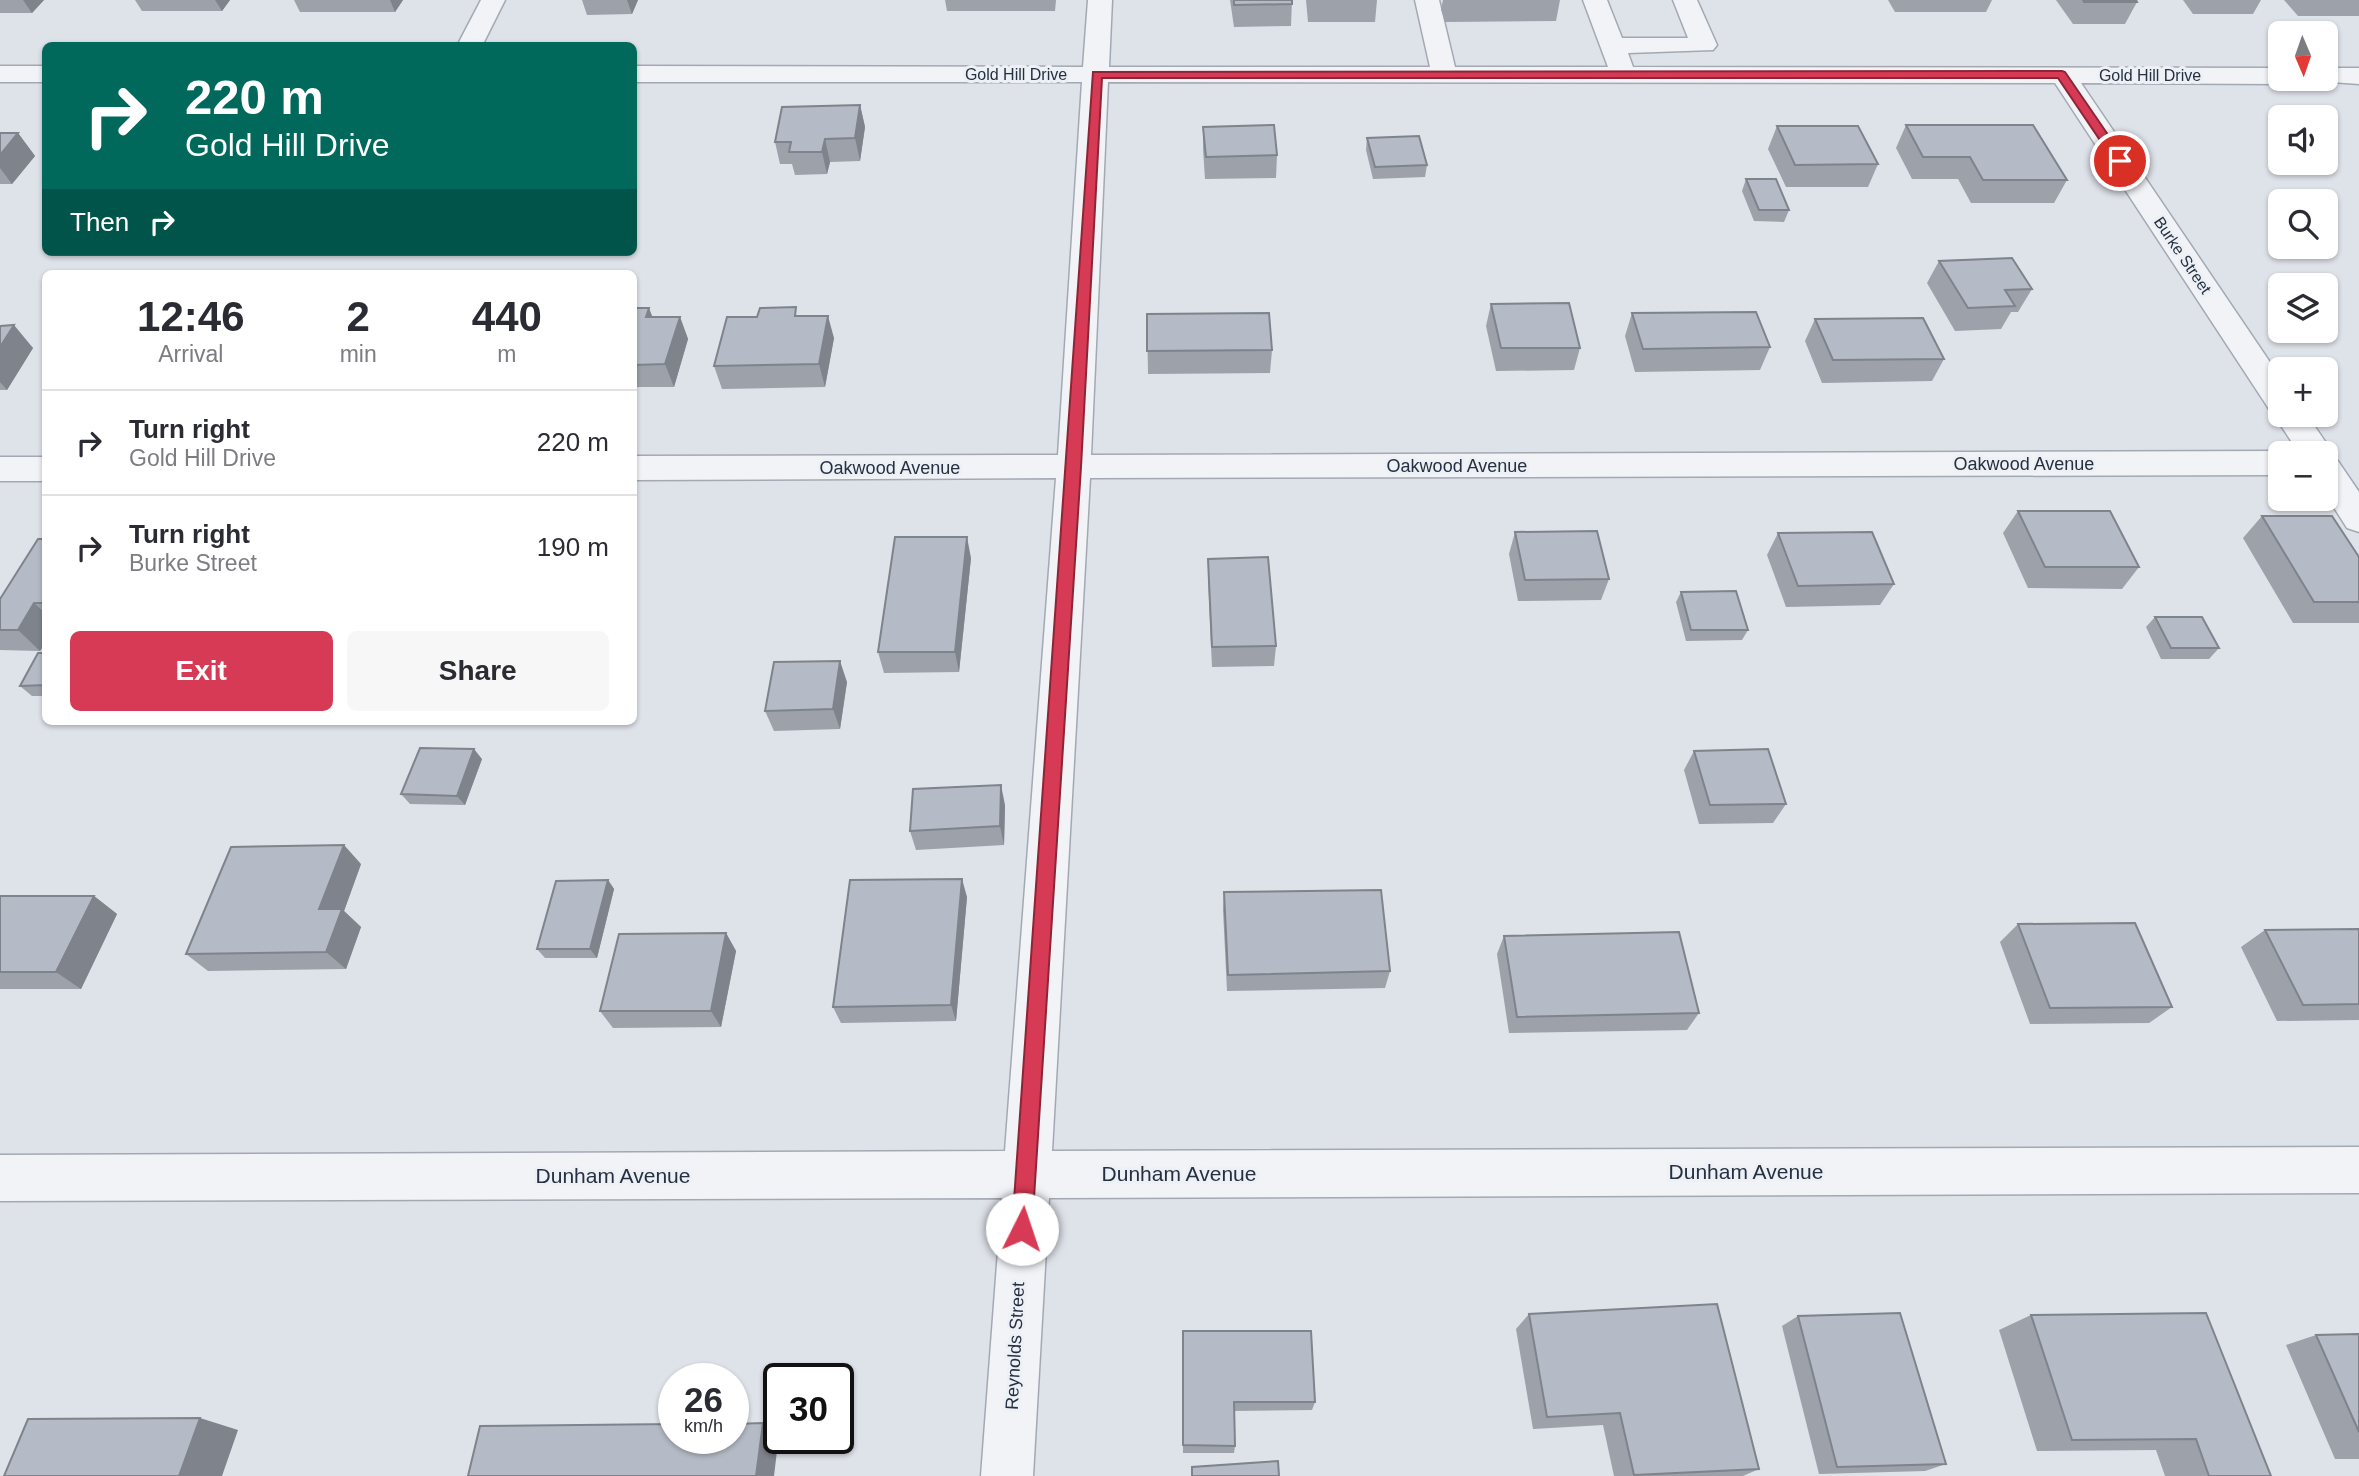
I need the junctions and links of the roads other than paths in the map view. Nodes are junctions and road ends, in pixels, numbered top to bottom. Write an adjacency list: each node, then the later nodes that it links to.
1 (493, 0): 6 (street)
2 (1100, 0): 13 (street, Reynolds Street)
3 (1427, 0): 14 (street)
4 (1595, 0): 7 (street)
5 (1685, 0): 7 (street)
6 (471, 42)
7 (1614, 46): 10 (street)
8 (42, 74): 12 (street)
9 (637, 74): 13 (street, Gold Hill Drive)
10 (1623, 74): 11 (street, Gold Hill Drive); 14 (street, Gold Hill Drive)
11 (2062, 74): 15 (street, Gold Hill Drive); 18 (street, Burke Street)
12 (0, 75)
13 (1097, 75): 14 (street, Gold Hill Drive); 20 (street, Reynolds Street)
14 (1444, 75)
15 (2268, 76)
16 (2338, 76): 17 (street)
17 (2359, 76)
18 (2268, 383)
19 (2268, 463): 20 (street, Oakwood Avenue)
20 (1074, 467): 21 (street, Oakwood Avenue); 27 (street, Reynolds Street)
21 (637, 468)
22 (0, 469): 23 (street)
23 (42, 469)
24 (2338, 487): 25 (street)
25 (2359, 519)
26 (2359, 1170): 27 (street, Dunham Avenue)
27 (1025, 1174): 28 (street, Dunham Avenue); 29 (street, Reynolds Street)
28 (0, 1178)
29 (1007, 1476)

